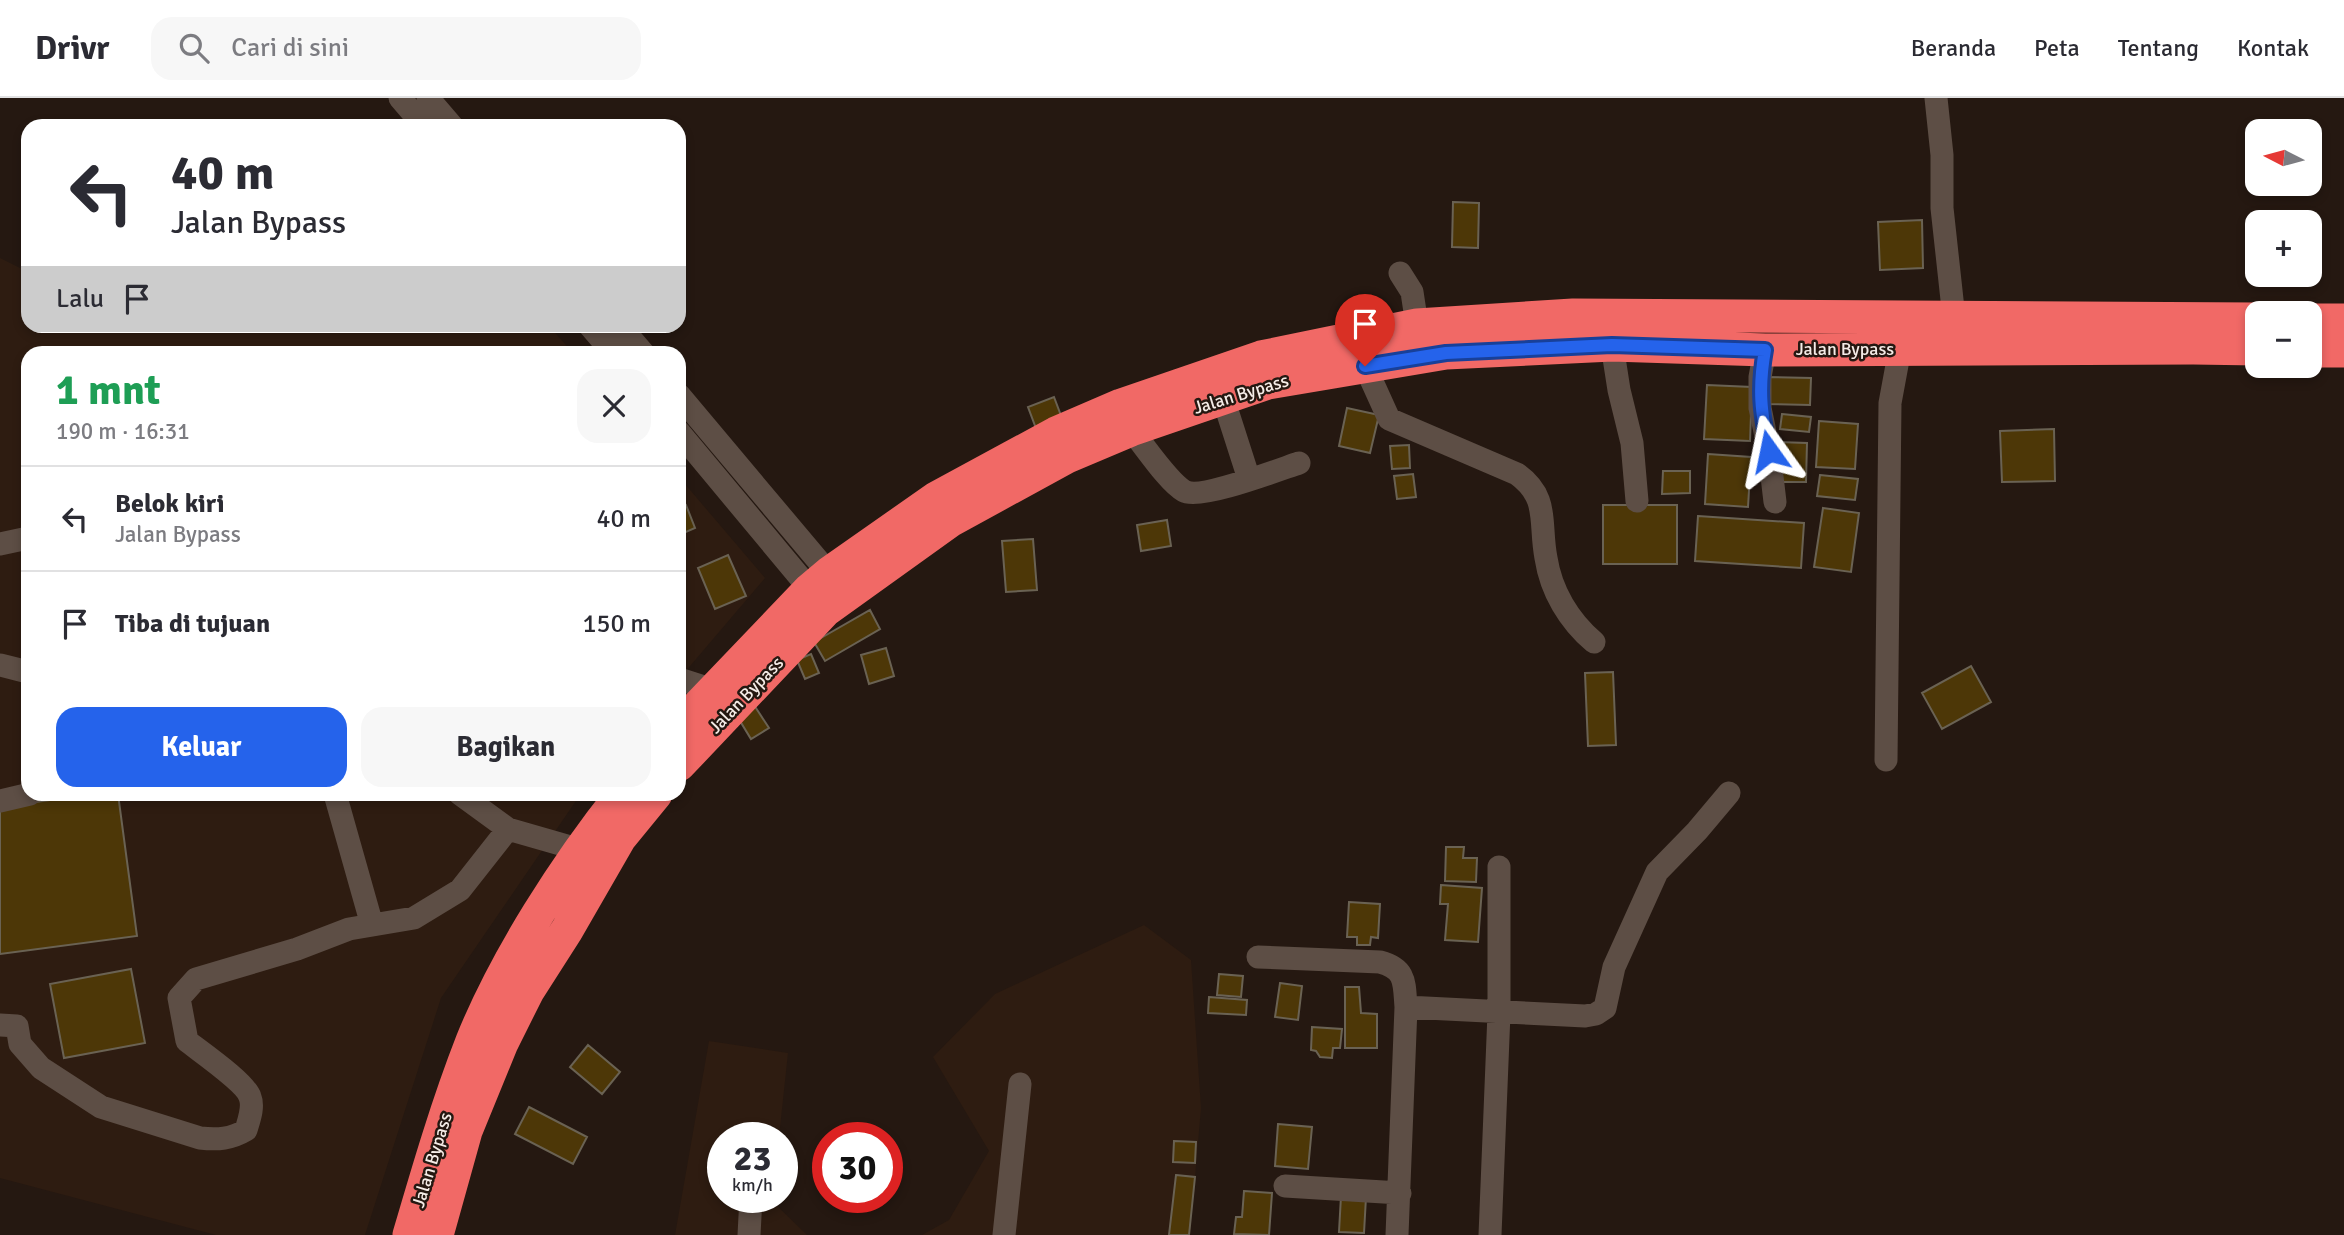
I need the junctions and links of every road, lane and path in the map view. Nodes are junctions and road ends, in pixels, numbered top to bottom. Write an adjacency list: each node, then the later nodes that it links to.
1 (400, 98): 4 (street)
2 (428, 98): 5 (street)
3 (1936, 98): 7 (street)
4 (418, 119)
5 (446, 119)
6 (1400, 273): 11 (street)
7 (1955, 318): 8 (highway, Jalan Bypass); 11 (highway, Jalan Bypass)
8 (2245, 319)
9 (2322, 320): 10 (highway)
10 (2344, 320)
11 (1417, 325): 29 (highway, Jalan Bypass)
12 (1612, 345): 15 (highway, Jalan Bypass); 18 (highway, Jalan Bypass); 25 (street)
13 (1900, 349): 14 (highway, Jalan Bypass); 15 (highway, Jalan Bypass); 37 (street)
14 (2245, 349)
15 (1765, 350): 26 (street)
16 (2322, 351): 17 (highway)
17 (2344, 351)
18 (1365, 366): 19 (highway, Jalan Bypass); 30 (street)
19 (1223, 398): 21 (highway, Jalan Bypass); 24 (street)
20 (686, 404): 29 (street)
21 (1131, 430): 24 (street); 29 (highway, Jalan Bypass)
22 (686, 439): 29 (street)
23 (1299, 463): 24 (street)
24 (1249, 479)
25 (1637, 501)
26 (1775, 502)
27 (21, 540): 28 (street)
28 (0, 544)
29 (828, 591): 34 (highway, Jalan Bypass); 36 (highway, Jalan Bypass)
30 (1594, 642)
31 (0, 665): 32 (street)
32 (21, 670)
33 (686, 681): 34 (street)
34 (713, 690): 35 (highway, Jalan Bypass)
35 (686, 719)
36 (686, 757)
37 (1886, 760)
38 (1729, 793): 51 (street)
39 (21, 796): 40 (street)
40 (0, 801)
41 (337, 801): 48 (street)
42 (470, 801): 45 (street)
43 (616, 801): 46 (highway, Jalan Bypass)
44 (650, 801): 58 (highway, Jalan Bypass)
45 (508, 829): 46 (street); 48 (street)
46 (581, 850): 57 (highway, Jalan Bypass)
47 (1499, 867): 51 (street)
48 (372, 925): 52 (street)
49 (1258, 957): 50 (street)
50 (1406, 1007): 51 (street); 55 (street)
51 (1499, 1013): 62 (street)
52 (0, 1025)
53 (1020, 1083): 60 (street)
54 (1284, 1186): 55 (street)
55 (1400, 1193): 61 (street)
56 (750, 1213): 59 (street)
57 (409, 1235)
58 (437, 1235)
59 (749, 1235)
60 (1004, 1235)
61 (1396, 1235)
62 (1490, 1235)

